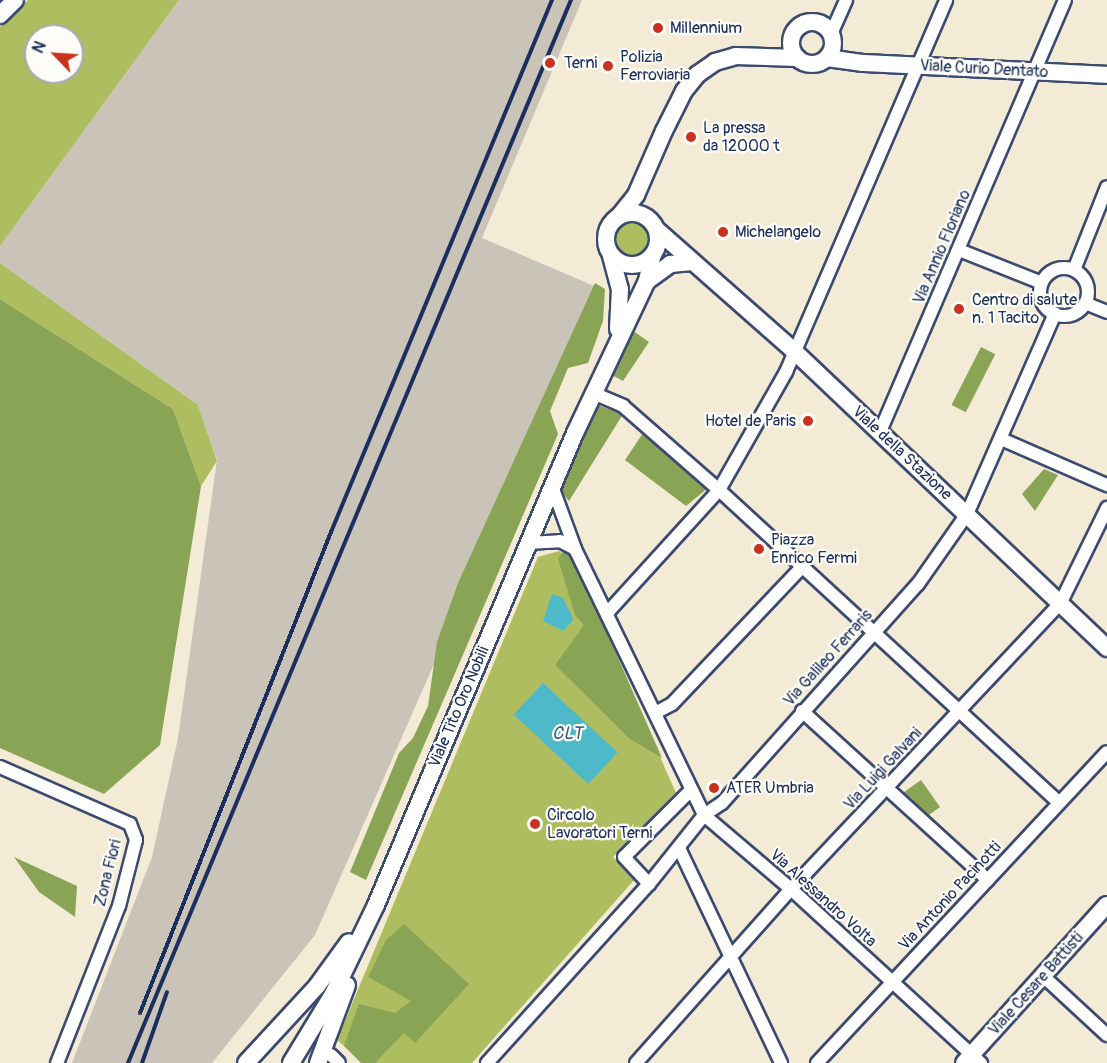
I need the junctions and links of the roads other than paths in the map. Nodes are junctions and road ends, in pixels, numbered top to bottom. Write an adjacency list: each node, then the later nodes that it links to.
1 (15, 0): 5 (street)
2 (846, 0): 7 (street)
3 (946, 0): 10 (street)
4 (1065, 0): 11 (street, Via Annio Floriano)
5 (0, 15)
6 (792, 36): 7 (street, Viale Curio Dentato); 8 (street, Viale Curio Dentato); 9 (street)
7 (830, 45): 9 (street, Viale Curio Dentato); 10 (street, Viale Curio Dentato)
8 (756, 58): 9 (street, Viale Curio Dentato); 13 (street, Viale Curio Dentato)
9 (797, 58)
10 (917, 66): 11 (street, Viale Curio Dentato); 28 (street)
11 (1033, 71): 12 (street, Viale Curio Dentato); 17 (street, Via Annio Floriano)
12 (1107, 75)
13 (650, 169): 15 (street); 16 (street)
14 (1107, 187): 21 (street)
15 (620, 215): 16 (street); 18 (street)
16 (654, 225): 19 (street); 20 (street, Viale della Stazione)
17 (959, 250): 23 (street); 30 (street, Via Annio Floriano)
18 (611, 256): 19 (street); 27 (street, Viale Tito Oro Nobili)
19 (652, 257): 22 (street, Viale Tito Oro Nobili)
20 (693, 262): 22 (street); 28 (street, Viale della Stazione)
21 (1074, 270): 23 (street); 24 (street)
22 (647, 281): 27 (street, Viale Tito Oro Nobili)
23 (1042, 283): 26 (street)
24 (1086, 303): 25 (street); 26 (street)
25 (1107, 312)
26 (1055, 314): 31 (street, Via Galileo Ferraris)
27 (615, 345): 29 (street, Viale Tito Oro Nobili)
28 (793, 350): 30 (street, Viale della Stazione); 34 (street)
29 (593, 393): 33 (street, Viale Tito Oro Nobili); 34 (street)
30 (879, 434): 36 (street, Viale della Stazione)
31 (1001, 440): 32 (street); 36 (street, Via Galileo Ferraris)
32 (1107, 485)
33 (552, 486): 37 (street, Viale Tito Oro Nobili); 38 (street, Via Alessandro Volta)
34 (719, 490): 39 (street); 41 (street)
35 (1107, 508): 40 (street, Via Luigi Galvani)
36 (967, 514): 40 (street, Viale della Stazione); 42 (street, Via Galileo Ferraris)
37 (527, 543): 38 (street); 57 (street, Viale Tito Oro Nobili)
38 (575, 549): 41 (street, Via Alessandro Volta)
39 (802, 567): 42 (street); 46 (street)
40 (1061, 602): 43 (street, Viale della Stazione); 44 (street, Via Luigi Galvani)
41 (608, 612): 46 (street, Via Alessandro Volta)
42 (874, 631): 44 (street); 45 (street, Via Galileo Ferraris)
43 (1107, 648)
44 (960, 709): 49 (street, Via Luigi Galvani); 51 (street)
45 (802, 711): 49 (street); 52 (street, Via Galileo Ferraris)
46 (655, 713): 50 (street, Via Alessandro Volta)
47 (1107, 752): 51 (street, Via Antonio Pacinotti)
48 (0, 767): 65 (street, Zona Fiori)
49 (888, 789): 54 (street); 56 (street, Via Luigi Galvani)
50 (690, 791): 52 (street, Via Alessandro Volta); 55 (street)
51 (1059, 803): 54 (street, Via Antonio Pacinotti)
52 (704, 815): 53 (street, Via Galileo Ferraris); 56 (street, Via Alessandro Volta)
53 (679, 848): 55 (street, Via Galileo Ferraris); 59 (street)
54 (988, 880): 61 (street, Via Antonio Pacinotti)
55 (649, 884): 68 (street, Via Galileo Ferraris)
56 (791, 889): 59 (street, Via Luigi Galvani); 61 (street, Via Alessandro Volta)
57 (376, 905): 63 (street); 66 (street); 67 (street, Viale Tito Oro Nobili)
58 (1107, 905): 60 (street, Viale Cesare Battisti)
59 (731, 959): 69 (street, Via Luigi Galvani); 70 (street)
60 (1043, 976): 62 (street); 64 (street, Viale Cesare Battisti)
61 (891, 983): 64 (street, Via Alessandro Volta); 71 (street, Via Antonio Pacinotti)
62 (1107, 1035)
63 (329, 1060)
64 (972, 1060)
65 (57, 1063)
66 (246, 1063)
67 (291, 1063)
68 (487, 1063)
69 (636, 1063)
70 (781, 1063)
71 (817, 1063)

